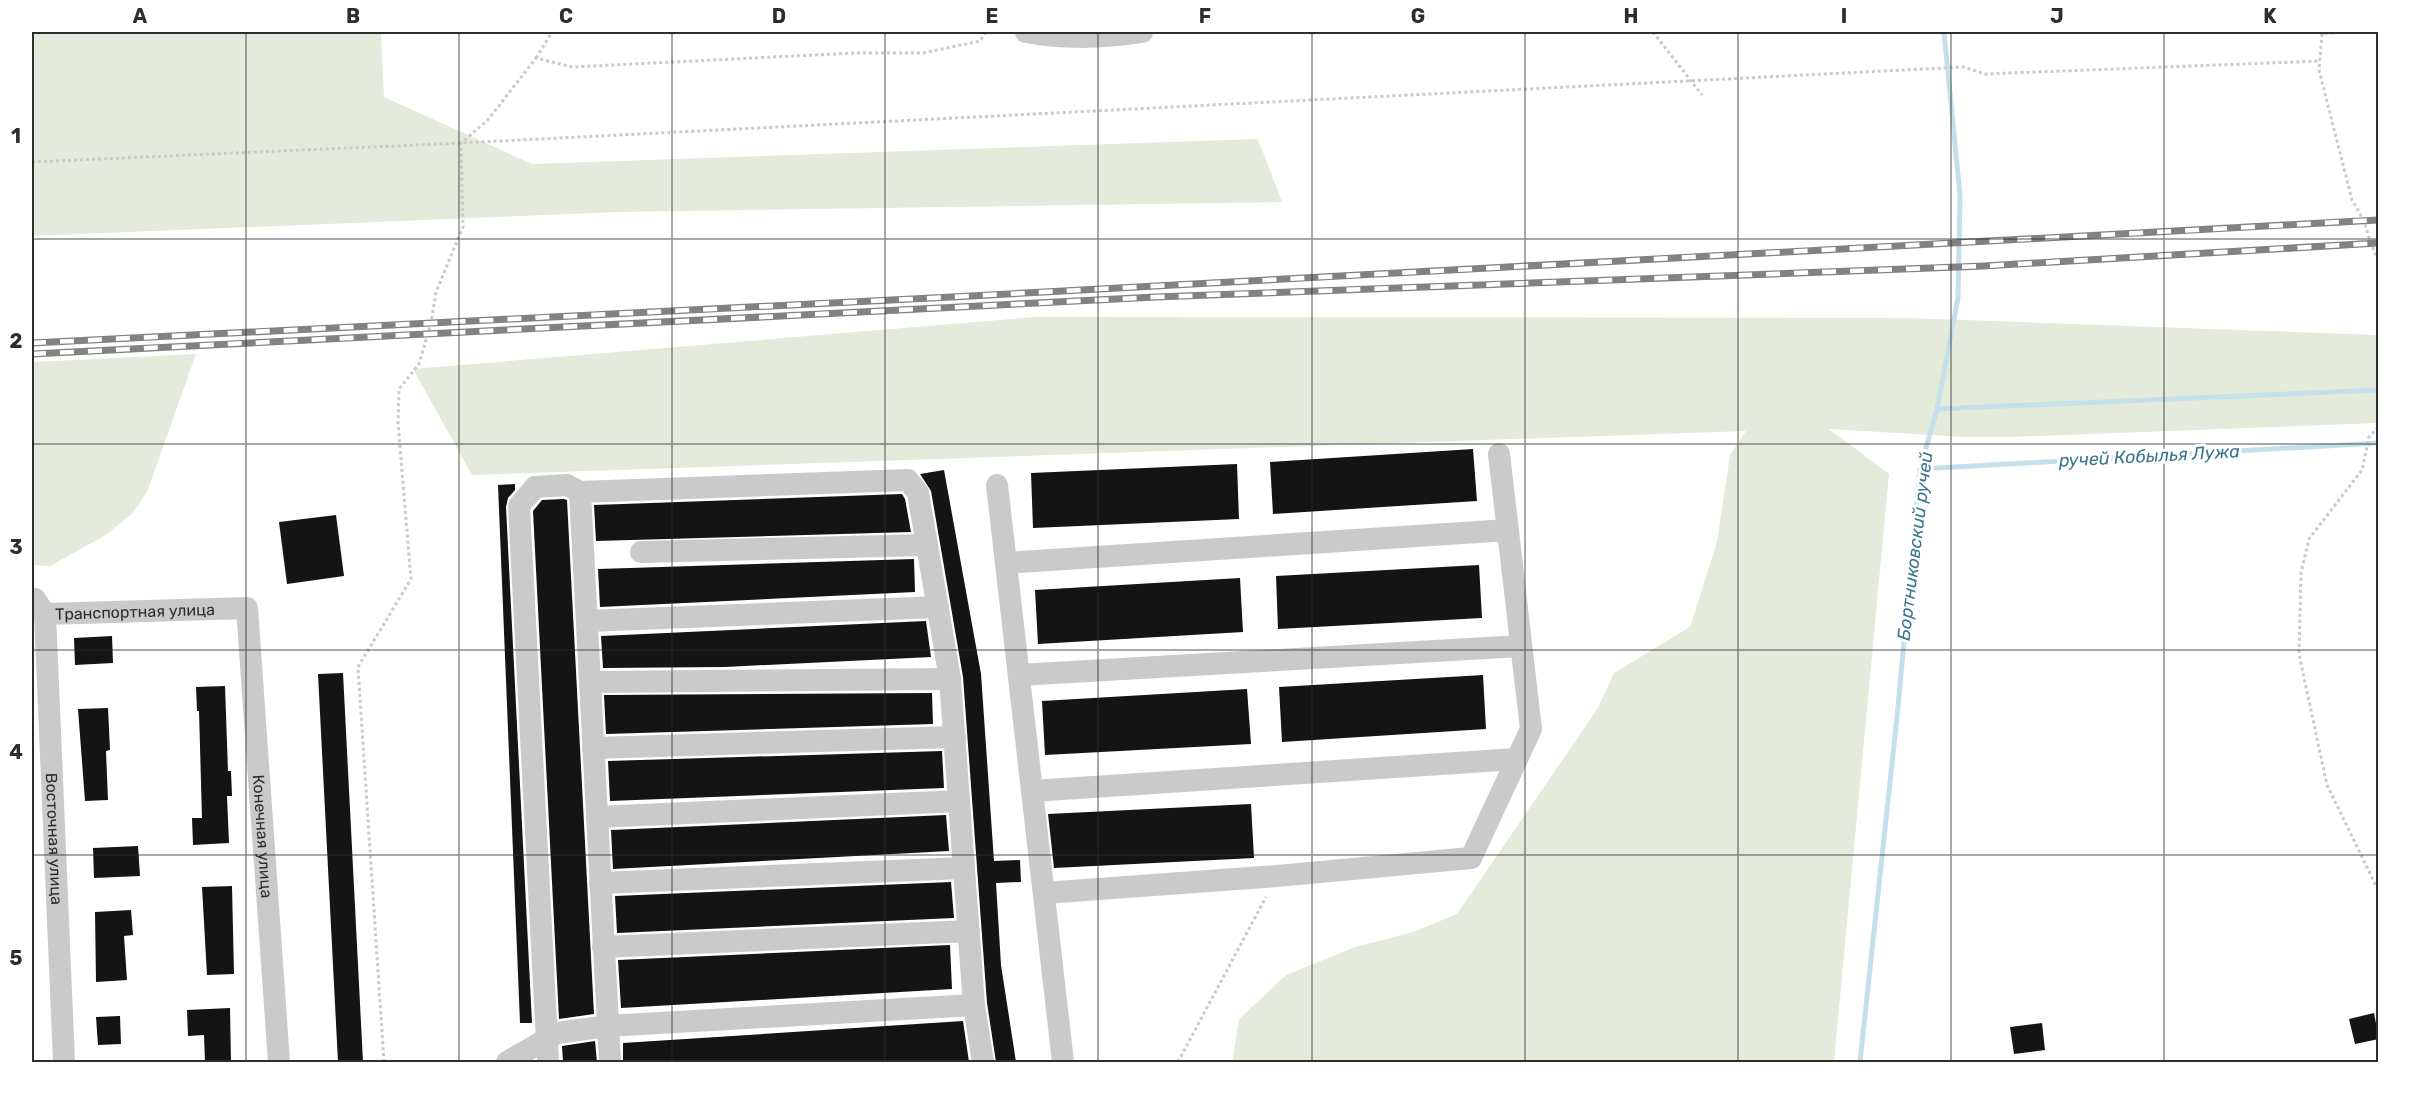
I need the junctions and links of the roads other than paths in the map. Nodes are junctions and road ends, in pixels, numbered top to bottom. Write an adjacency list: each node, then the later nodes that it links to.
1 (1026, 32): 2 (street)
2 (1142, 32)
3 (1499, 454): 6 (street)
4 (997, 485): 9 (street)
5 (580, 492): 7 (street); 13 (street); 31 (street)
6 (1508, 530): 9 (street); 14 (street)
7 (927, 544): 8 (street); 11 (street)
8 (641, 552)
9 (1006, 563): 15 (street)
10 (38, 606): 12 (street, Транспортная улица); 32 (street, Восточная улица)
11 (938, 607): 13 (street); 16 (street)
12 (248, 608): 33 (street, Конечная улица)
13 (587, 621): 17 (street)
14 (1521, 646): 15 (street); 20 (street)
15 (1019, 675): 21 (street)
16 (950, 679): 17 (street); 18 (street)
17 (590, 682): 19 (street)
18 (954, 737): 19 (street); 22 (street)
19 (593, 748): 23 (street)
20 (1517, 759): 21 (street); 26 (street)
21 (1032, 791): 26 (street)
22 (959, 801): 23 (street); 24 (street)
23 (597, 818): 25 (street)
24 (964, 868): 25 (street); 27 (street)
25 (600, 883): 28 (street)
26 (1044, 893): 38 (street)
27 (969, 931): 28 (street); 29 (street)
28 (603, 947): 30 (street)
29 (974, 1005): 30 (street); 37 (street)
30 (607, 1026): 31 (street); 36 (street)
31 (545, 1040): 34 (street); 35 (street)
32 (64, 1062)
33 (279, 1062)
34 (507, 1062)
35 (548, 1062)
36 (610, 1062)
37 (983, 1062)
38 (1063, 1062)

